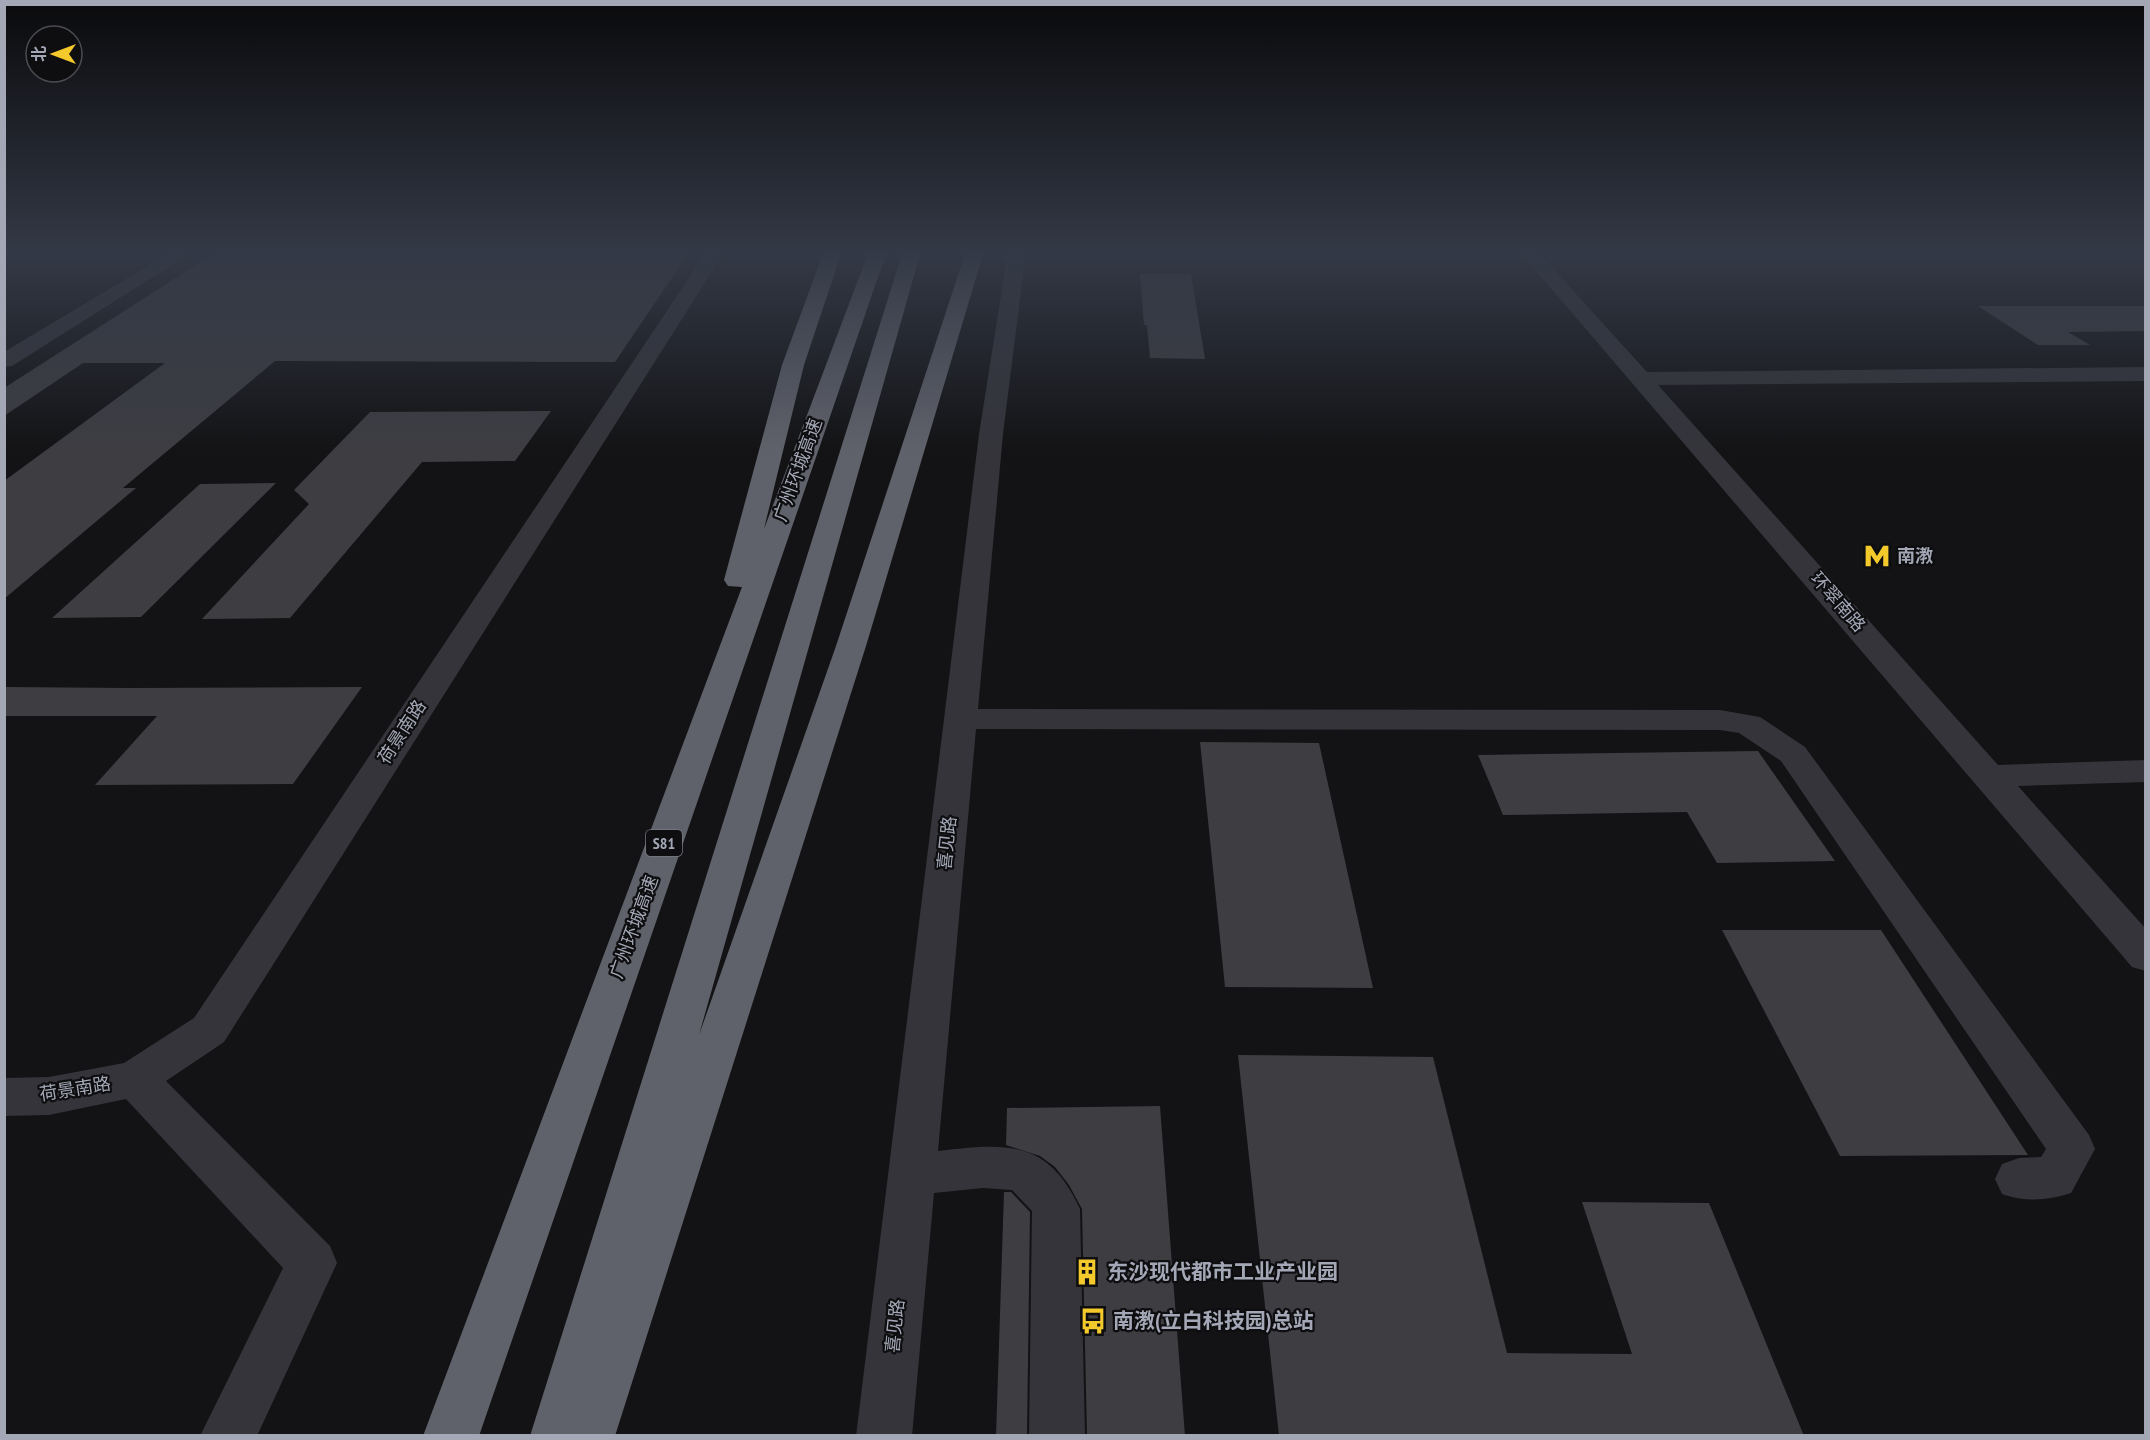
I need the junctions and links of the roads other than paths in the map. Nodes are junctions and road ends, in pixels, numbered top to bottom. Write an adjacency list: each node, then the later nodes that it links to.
1 (74, 318): 10 (street)
2 (672, 318): 18 (street, 荷景南路)
3 (809, 318): 22 (highway)
4 (853, 318): 22 (highway, 广州环城高速 / S81)
5 (892, 318): 25 (highway)
6 (937, 318): 13 (highway)
7 (953, 318): 13 (highway)
8 (1007, 318): 14 (street, 喜见路)
9 (1588, 318): 12 (street, 环翠南路)
10 (4, 361)
11 (2145, 374): 12 (street)
12 (1642, 379): 16 (street, 环翠南路)
13 (894, 506): 26 (highway)
14 (960, 719): 20 (street, 喜见路); 21 (street)
15 (2145, 771): 16 (street)
16 (1990, 776): 17 (street, 环翠南路)
17 (2145, 956)
18 (135, 1079): 19 (street, 荷景南路); 23 (street)
19 (4, 1097)
20 (912, 1175): 27 (street, 喜见路); 28 (street)
21 (2019, 1179)
22 (468, 1388): 24 (highway, 广州环城高速 / S81)
23 (228, 1436)
24 (451, 1436)
25 (558, 1436)
26 (588, 1436)
27 (884, 1436)
28 (1057, 1436)

